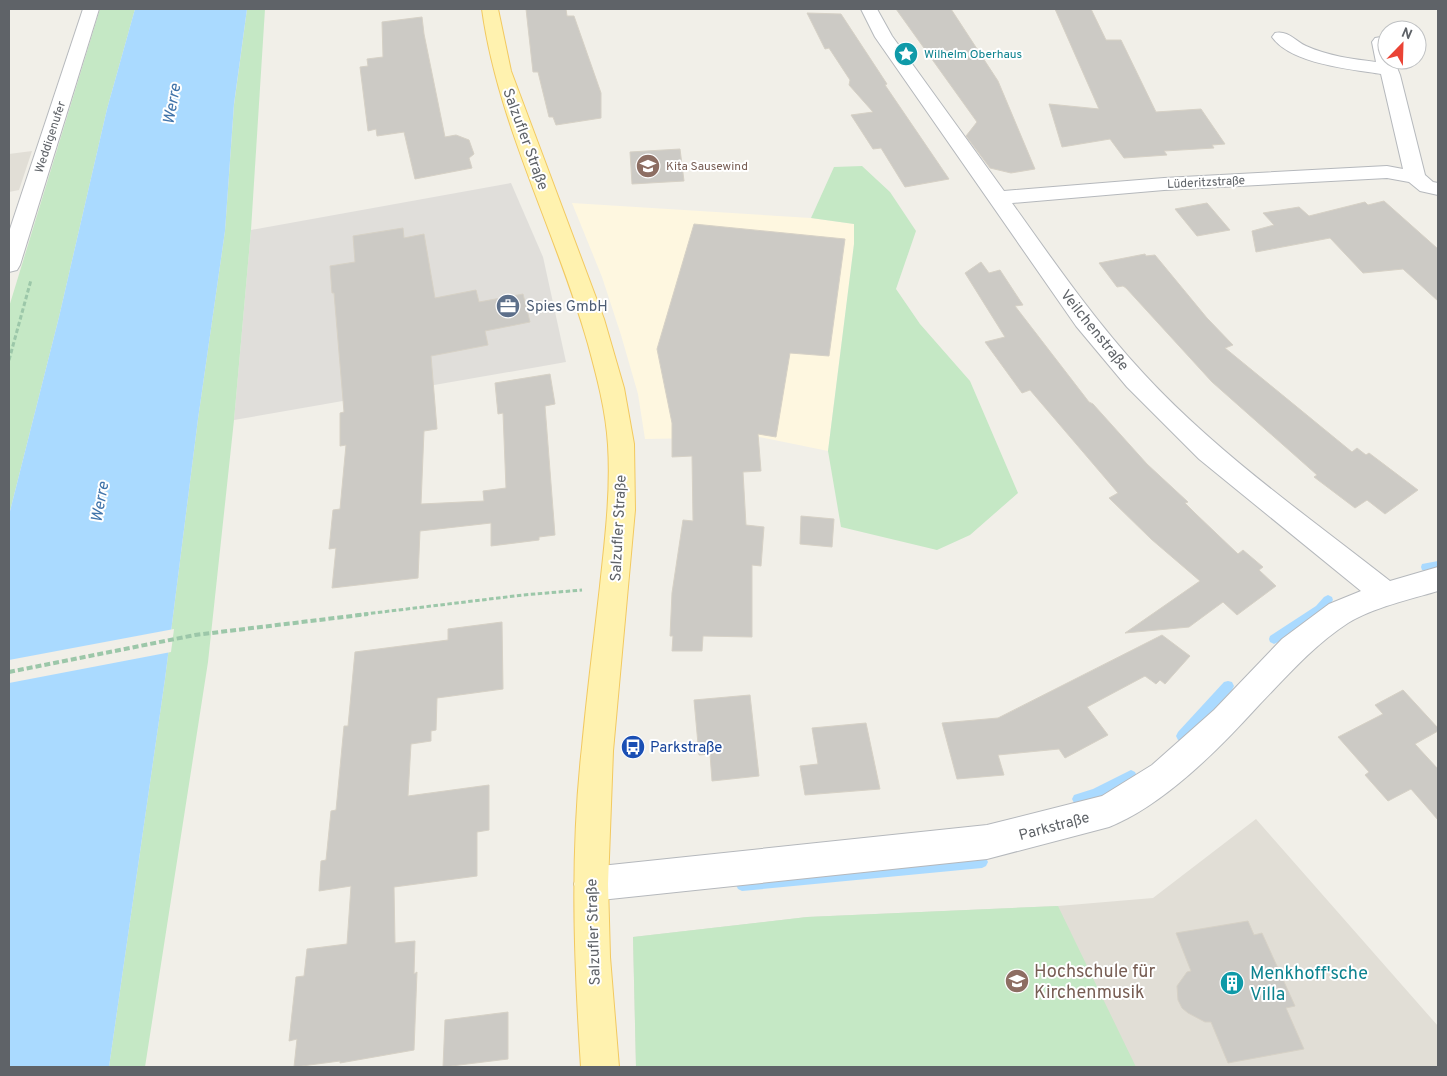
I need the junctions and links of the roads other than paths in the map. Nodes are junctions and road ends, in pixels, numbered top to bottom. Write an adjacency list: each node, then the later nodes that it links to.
1 (92, 9): 10 (street, Weddigenufer)
2 (490, 9): 13 (main road, Salzufler Straße)
3 (869, 9): 8 (street, Veilchenstraße)
4 (1281, 37): 5 (street)
5 (1377, 67)
6 (1388, 70): 7 (street)
7 (1427, 184): 8 (street, Lüderitzstraße); 9 (street)
8 (997, 198): 12 (street, Veilchenstraße)
9 (1438, 206)
10 (9, 265)
11 (1438, 578): 12 (street, Parkstraße)
12 (1386, 594): 13 (street, Parkstraße)
13 (591, 884): 14 (main road, Salzufler Straße)
14 (600, 1067)

